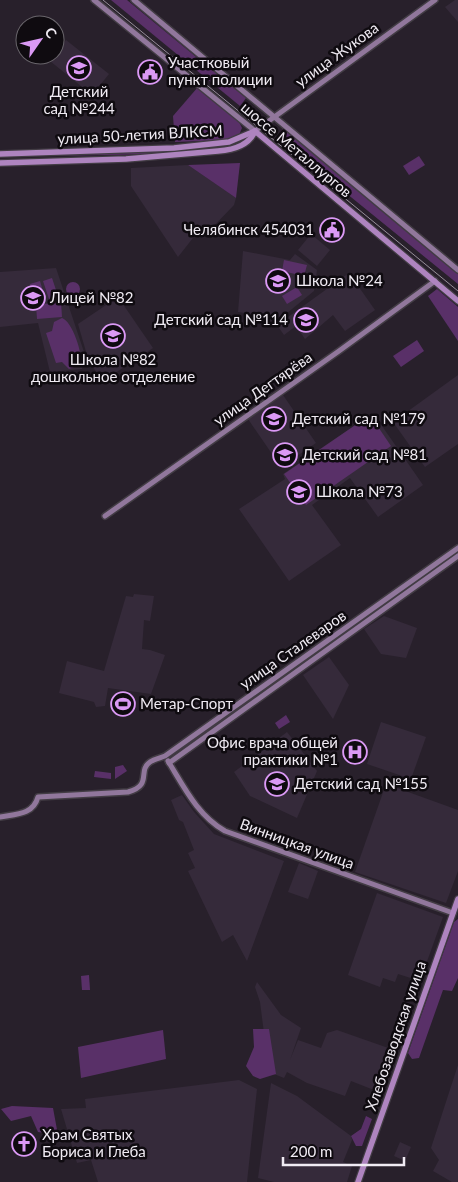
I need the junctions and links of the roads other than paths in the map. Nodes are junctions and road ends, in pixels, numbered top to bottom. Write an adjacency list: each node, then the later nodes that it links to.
1 (94, 0): 5 (street, шоссе Металлургов)
2 (134, 0): 4 (street, шоссе Металлургов)
3 (434, 0): 4 (street, улица Жукова)
4 (272, 117): 5 (street, улица Жукова); 8 (street, шоссе Металлургов)
5 (255, 131): 6 (main road, улица 50-летия ВЛКСМ); 7 (main road, улица 50-летия ВЛКСМ); 9 (main road, шоссе Металлургов)
6 (0, 154)
7 (0, 163)
8 (458, 270)
9 (435, 281): 10 (main road, шоссе Металлургов); 11 (street, улица Дегтярёва)
10 (458, 301)
11 (105, 516)
12 (458, 548): 14 (street, улица Сталеваров)
13 (458, 556): 15 (street, улица Сталеваров)
14 (259, 689): 15 (street); 16 (street, улица Сталеваров)
15 (264, 696): 17 (street, улица Сталеваров)
16 (165, 756): 17 (street, Винницкая улица); 18 (street, улица Сталеваров)
17 (169, 763): 20 (street, Винницкая улица)
18 (0, 817)
19 (458, 899): 20 (main road, Хлебозаводская улица)
20 (453, 913): 21 (main road, Хлебозаводская улица)
21 (358, 1182)

